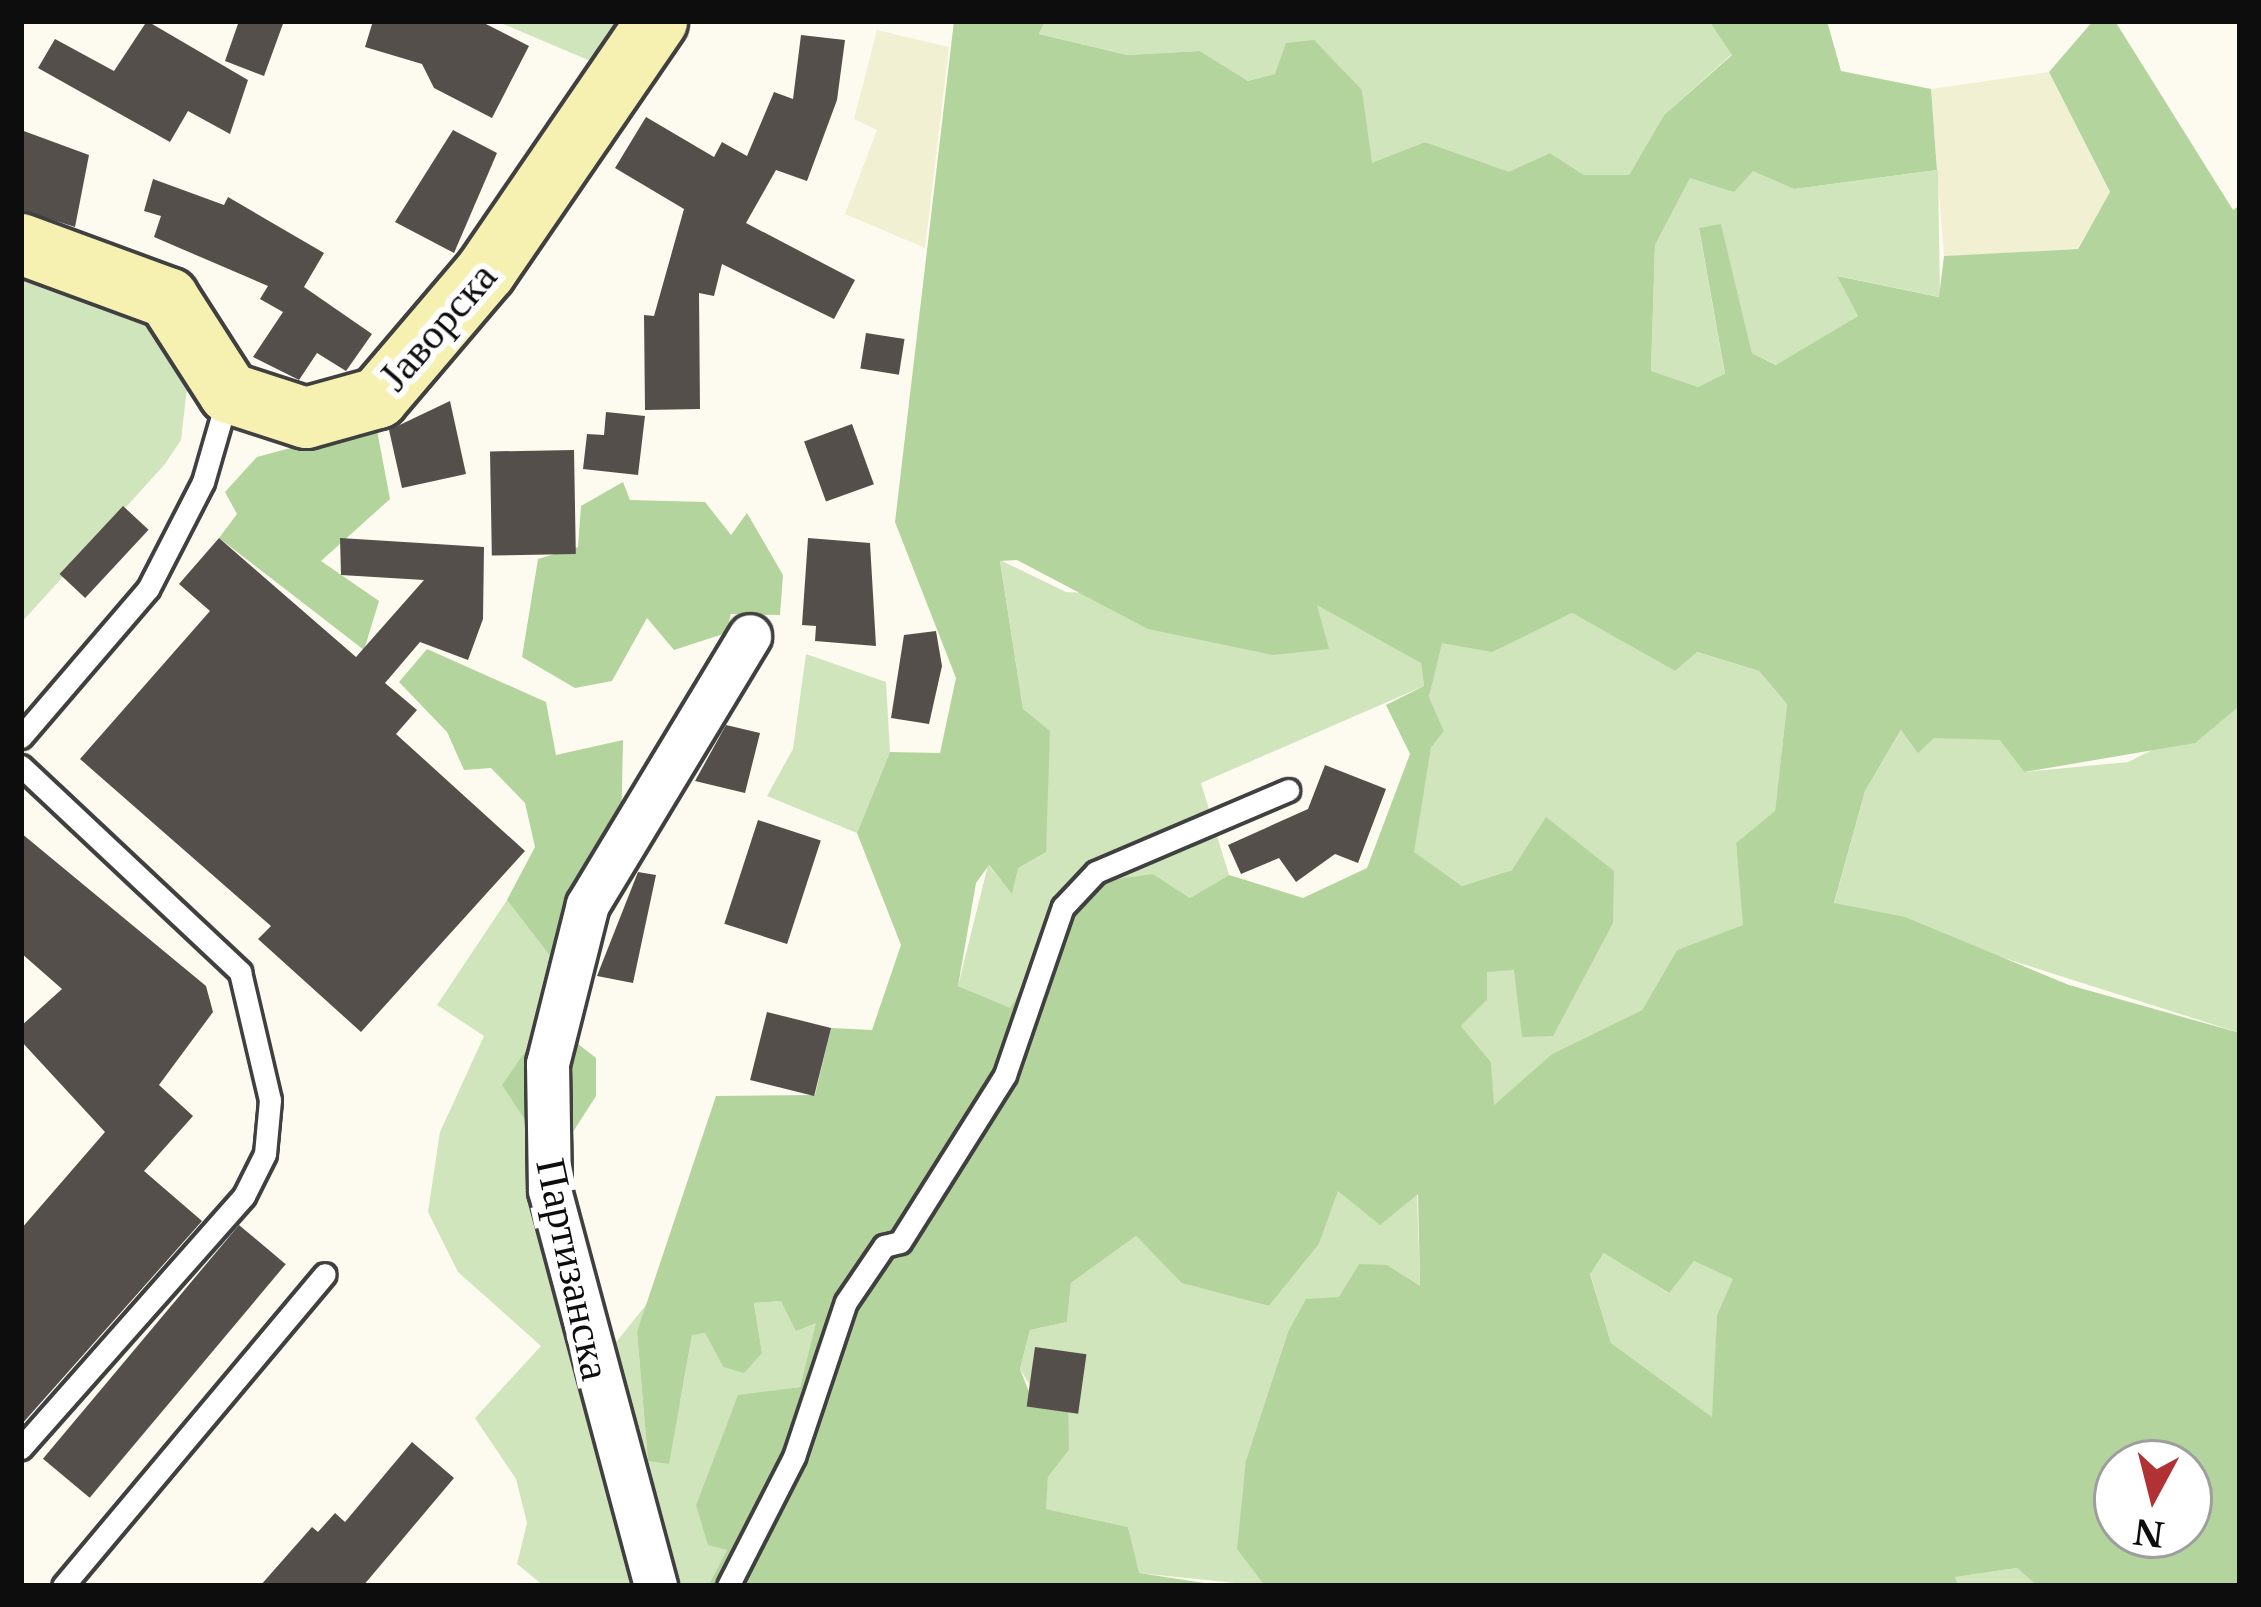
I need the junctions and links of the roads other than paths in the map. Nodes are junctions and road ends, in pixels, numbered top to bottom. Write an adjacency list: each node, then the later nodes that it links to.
1 (658, 21): 3 (street, Јаворска)
2 (21, 244): 3 (street)
3 (229, 393): 5 (lane)
4 (750, 636): 11 (street, Партизанска)
5 (21, 737)
6 (21, 766): 9 (lane)
7 (1288, 790): 12 (lane)
8 (326, 1274): 10 (lane)
9 (21, 1448)
10 (63, 1586)
11 (656, 1586)
12 (728, 1586)

